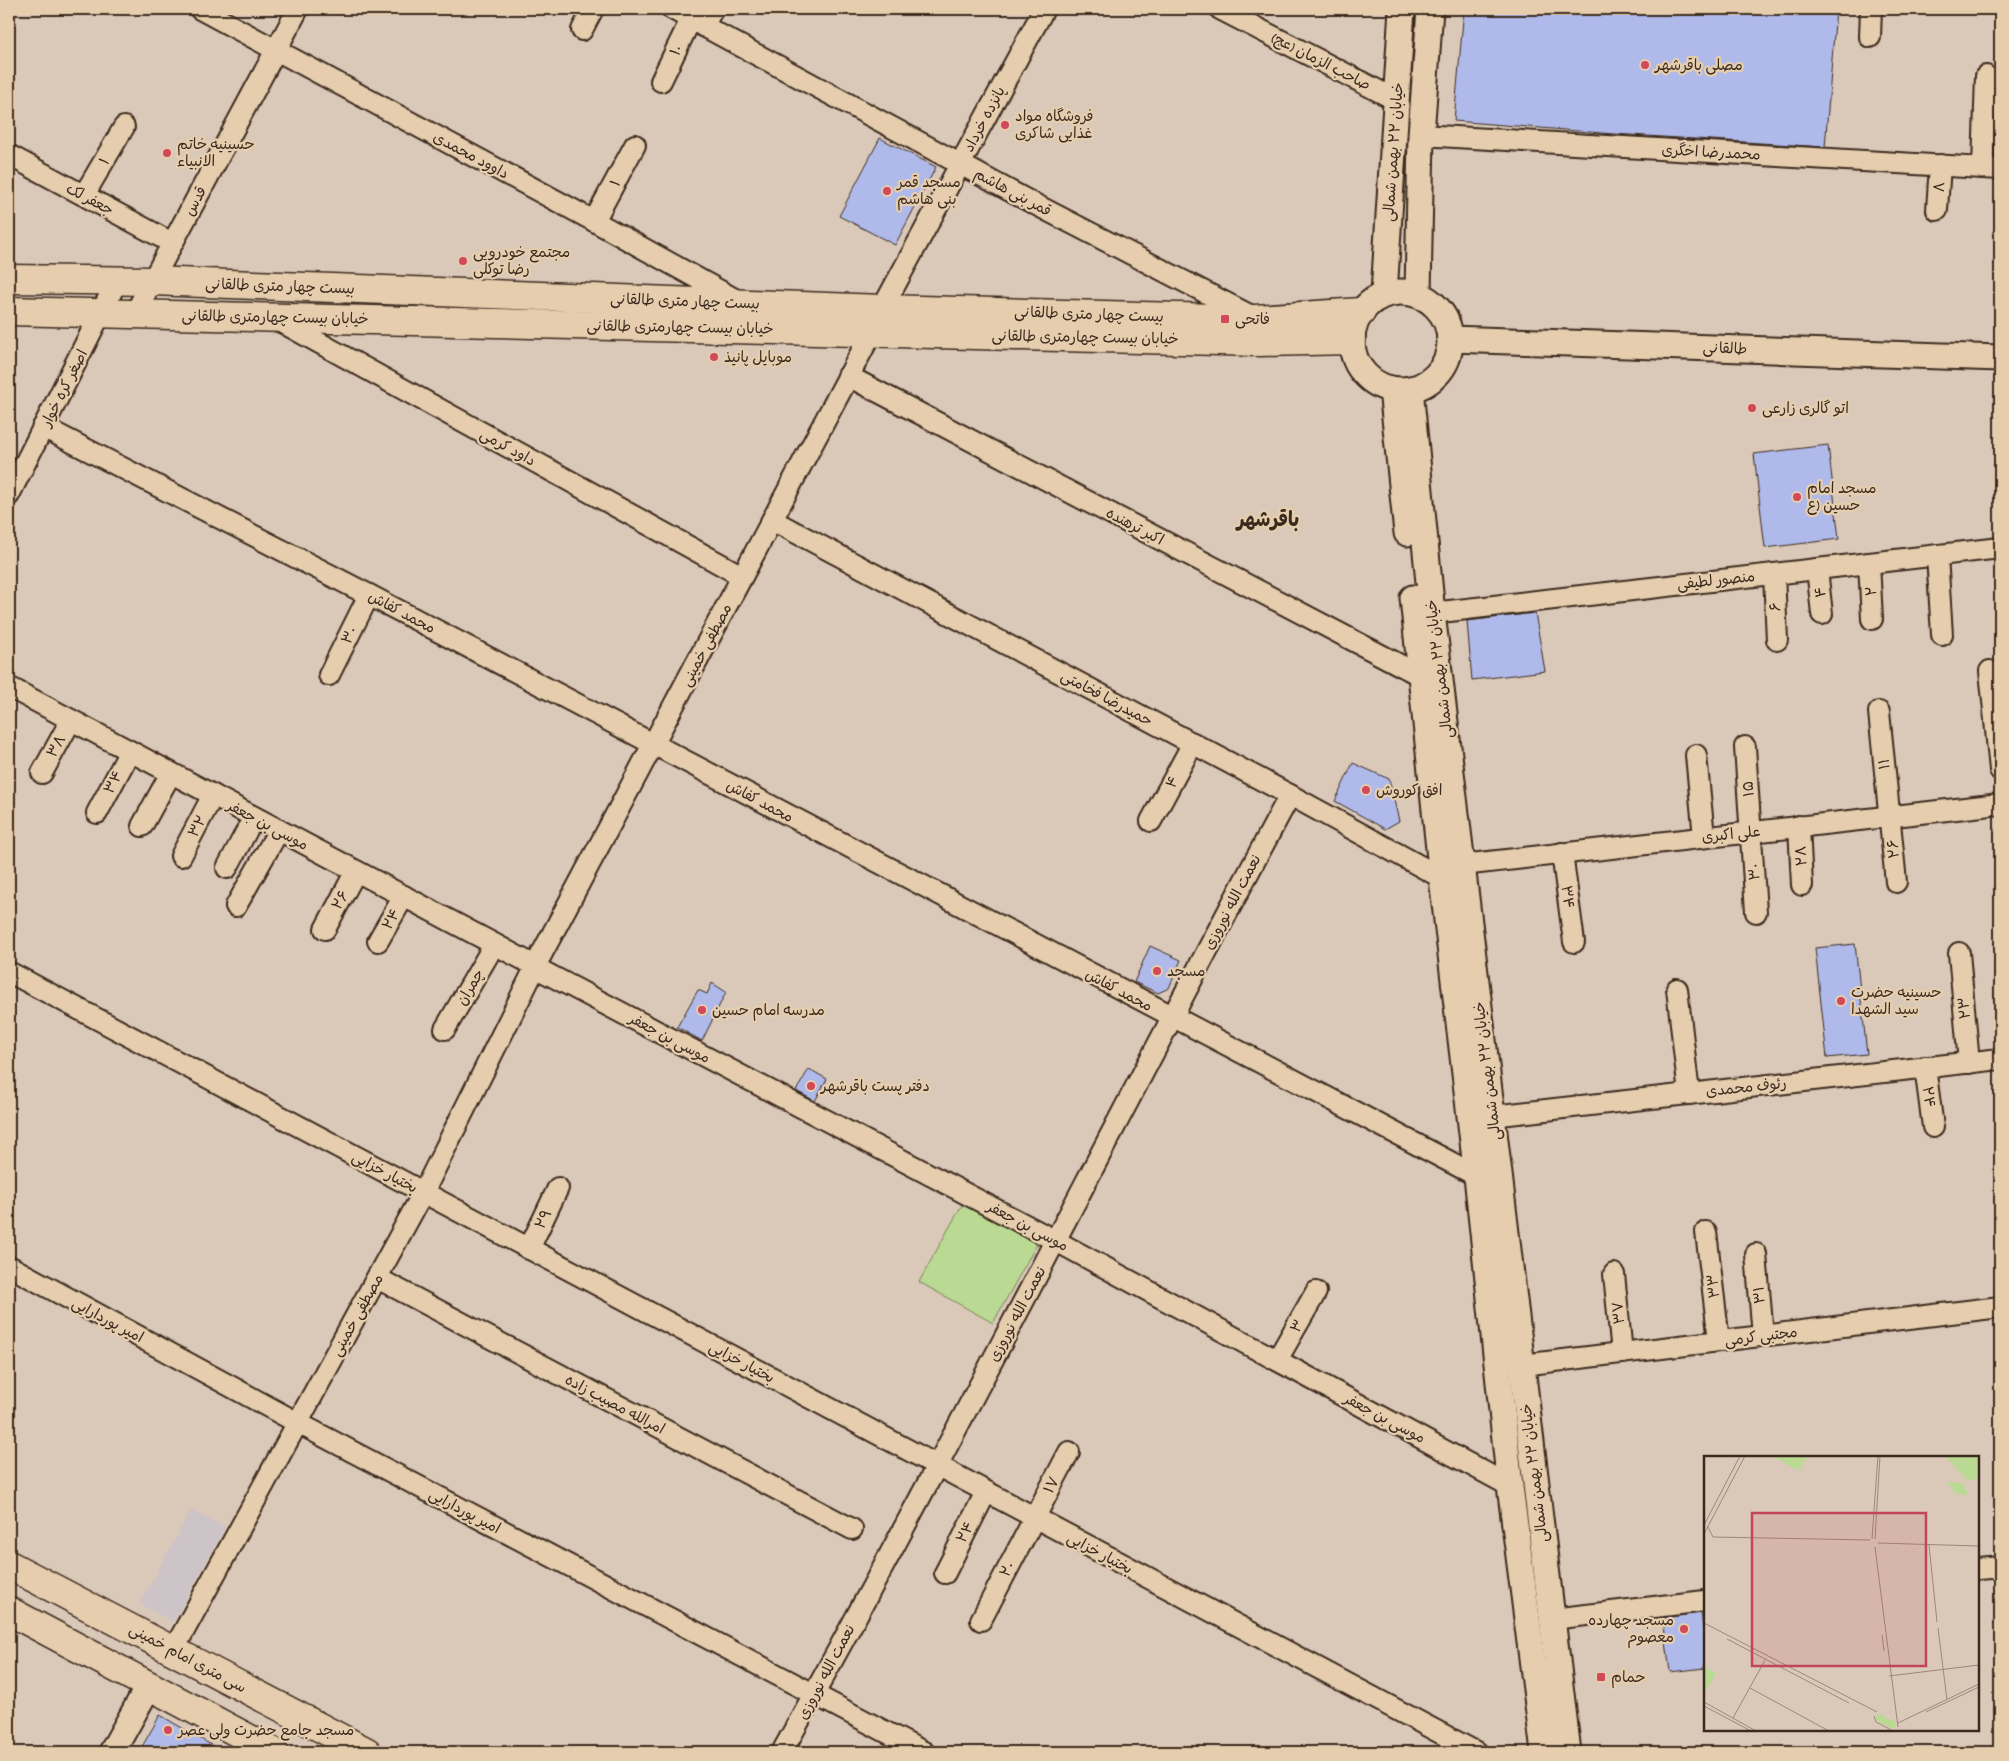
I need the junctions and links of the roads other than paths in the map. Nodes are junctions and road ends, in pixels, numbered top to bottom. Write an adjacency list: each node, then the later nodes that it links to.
1 (200, 9): 13 (street, داوود محمدی)
2 (298, 9): 13 (street, قدس)
3 (593, 9): 11 (street)
4 (672, 9): 10 (street, قمر بنی هاشم)
5 (1044, 9): 21 (street, پانزده خرداد)
6 (1220, 9): 16 (street, صاحب الزمان (عج))
7 (1402, 9): 16 (street, خیابان ۲۲ بهمن شمالی)
8 (1430, 9): 18 (street, خیابان ۲۲ بهمن شمالی)
9 (1871, 9): 12 (street)
10 (702, 18): 15 (street, ۱۰); 21 (street, قمر بنی هاشم)
11 (582, 30)
12 (1870, 36)
13 (276, 50): 26 (street, داوود محمدی); 27 (street, قدس)
14 (1986, 76): 23 (street)
15 (661, 80)
16 (1396, 100): 31 (street, خیابان ۲۲ بهمن شمالی)
17 (124, 127): 24 (street, ۱)
18 (1421, 135): 22 (street, محمدرضا اخگری); 32 (street, خیابان ۲۲ بهمن شمالی)
19 (635, 145): 26 (street, ۱)
20 (9, 155): 24 (street, جعفر لک)
21 (960, 164): 39 (street, پانزده خرداد); 40 (street, قمر بنی هاشم)
22 (1940, 165): 23 (street, محمدرضا اخگری); 25 (street, ۸)
23 (1992, 168)
24 (84, 195): 27 (street, جعفر لک)
25 (1938, 210)
26 (594, 221): 33 (street, داوود محمدی)
27 (172, 243): 30 (street, قدس)
28 (9, 279): 29 (main road, بیست چهار متری طالقانی)
29 (118, 281): 30 (main road, بیست چهار متری طالقانی); 36 (street, اصغر کره خوار)
30 (152, 281): 33 (main road, بیست چهار متری طالقانی); 37 (street, قدس)
31 (1384, 294): 32 (street); 35 (street)
32 (1418, 294): 41 (street)
33 (742, 302): 39 (main road, بیست چهار متری طالقانی)
34 (9, 311): 36 (main road, خیابان بیست چهارمتری طالقانی)
35 (1361, 312): 40 (main road); 42 (street)
36 (102, 314): 37 (main road, خیابان بیست چهارمتری طالقانی); 46 (street, اصغر کره خوار)
37 (134, 314): 38 (main road, خیابان بیست چهارمتری طالقانی)
38 (273, 317): 39 (main road, خیابان بیست چهارمتری طالقانی); 54 (street, داود کرمی)
39 (877, 320): 40 (main road, خیابان بیست چهارمتری طالقانی); 44 (street, مصطفی خمینی)
40 (1257, 330): 42 (main road, خیابان بیست چهارمتری طالقانی)
41 (1450, 339): 43 (street, طالقانی); 45 (street)
42 (1351, 340): 45 (street)
43 (2000, 358)
44 (848, 376): 48 (street, مصطفی خمینی); 63 (street, اکبر ترهنده)
45 (1401, 389): 56 (street, خیابان ۲۲ بهمن شمالی); 63 (street, خیابان ۲۲ بهمن شمالی)
46 (44, 426): 47 (street, اصغر کره خوار); 55 (street, محمد کفاش)
47 (9, 495)
48 (772, 520): 54 (street, مصطفی خمینی); 67 (street, حمیدرضا فخامتی)
49 (2000, 548): 50 (street, منصور لطیفی)
50 (1937, 555): 51 (street, منصور لطیفی); 59 (street)
51 (1869, 563): 52 (street, منصور لطیفی); 58 (street, ۲)
52 (1817, 569): 53 (street, منصور لطیفی); 57 (street, ۴)
53 (1774, 574): 56 (street, منصور لطیفی); 60 (street, ۶)
54 (742, 576): 68 (street, مصطفی خمینی)
55 (369, 595): 62 (street, ۳۰); 68 (street, محمد کفاش)
56 (1432, 613): 89 (street, خیابان ۲۲ بهمن شمالی)
57 (1822, 614)
58 (1872, 619)
59 (1942, 635)
60 (1777, 640)
61 (1990, 672): 72 (street)
62 (330, 675)
63 (1421, 676): 92 (street, خیابان ۲۲ بهمن شمالی)
64 (9, 687): 66 (street, موسی بن جعفر)
65 (1879, 712): 80 (street, ۱۱)
66 (71, 720): 70 (street, موسی بن جعفر); 73 (street, ۳۸)
67 (1193, 743): 76 (street, حمیدرضا فخامتی); 81 (street, ۴)
68 (653, 744): 103 (street, مصطفی خمینی); 106 (street, محمد کفاش)
69 (1744, 746): 85 (street, ۱۵)
70 (130, 751): 74 (street, موسی بن جعفر); 78 (street, ۳۴)
71 (1696, 755): 86 (street)
72 (2000, 770)
73 (42, 773)
74 (171, 773): 75 (street, موسی بن جعفر); 82 (street)
75 (213, 795): 79 (street, موسی بن جعفر); 88 (street, ۳۲)
76 (1290, 795): 92 (street, حمیدرضا فخامتی); 106 (street, نعمت الله نوروزی)
77 (2000, 804): 80 (street, علی اکبری)
78 (97, 814)
79 (254, 817): 84 (street, موسی بن جعفر); 90 (street)
80 (1890, 817): 83 (street, علی اکبری); 93 (street, ۲۶)
81 (1151, 821)
82 (142, 826)
83 (1799, 826): 85 (street, علی اکبری); 94 (street, ۲۸)
84 (279, 830): 91 (street, موسی بن جعفر); 96 (street)
85 (1752, 832): 86 (street, علی اکبری); 97 (street, ۳۰)
86 (1704, 837): 87 (street, علی اکبری)
87 (1562, 853): 89 (street, علی اکبری); 100 (street, ۳۴)
88 (180, 856)
89 (1462, 864): 112 (street, خیابان ۲۲ بهمن شمالی)
90 (227, 868)
91 (356, 871): 95 (street, موسی بن جعفر); 98 (street, ۲۶)
92 (1442, 878): 114 (street, خیابان ۲۲ بهمن شمالی)
93 (1896, 882)
94 (1802, 885)
95 (404, 896): 99 (street, ۲۴); 101 (street, موسی بن جعفر)
96 (236, 906)
97 (1756, 912)
98 (324, 929)
99 (378, 941)
100 (1574, 942)
101 (494, 944): 103 (street, موسی بن جعفر); 107 (street, چمران)
102 (1959, 953): 109 (street, ۲۳)
103 (536, 967): 116 (street, مصطفی خمینی); 118 (street, موسی بن جعفر)
104 (9, 972): 116 (street, بختیار خزایی)
105 (1677, 989): 111 (street)
106 (1171, 1017): 114 (street, محمد کفاش); 118 (street, نعمت الله نوروزی)
107 (445, 1029)
108 (2000, 1059): 109 (street, رئوف محمدی)
109 (1969, 1063): 110 (street, رئوف محمدی)
110 (1924, 1068): 111 (street, رئوف محمدی); 113 (street, ۲۴)
111 (1689, 1094): 112 (street, رئوف محمدی)
112 (1492, 1116): 130 (street, خیابان ۲۲ بهمن شمالی)
113 (1933, 1127)
114 (1477, 1176): 134 (street, خیابان ۲۲ بهمن شمالی)
115 (558, 1188): 119 (street, ۲۹)
116 (423, 1193): 119 (street, بختیار خزایی); 123 (street, مصطفی خمینی)
117 (1706, 1232): 127 (street, ۳۳)
118 (1056, 1240): 129 (street, موسی بن جعفر); 133 (street, نعمت الله نوروزی)
119 (529, 1249): 133 (street, بختیار خزایی)
120 (1756, 1254): 126 (street, ۳۱)
121 (9, 1266): 131 (street, امیر پوردارایی)
122 (1614, 1274): 128 (street, ۳۷)
123 (377, 1278): 131 (street, مصطفی خمینی); 137 (street, امرالله مصیب زاده)
124 (1316, 1292): 129 (street, ۳)
125 (2000, 1307): 126 (street, مجتبی کرمی)
126 (1763, 1336): 127 (street, مجتبی کرمی)
127 (1719, 1341): 128 (street, مجتبی کرمی)
128 (1622, 1353): 130 (street, مجتبی کرمی)
129 (1277, 1360): 134 (street, موسی بن جعفر)
130 (1522, 1365): 144 (street, خیابان ۲۲ بهمن شمالی)
131 (298, 1423): 146 (street, مصطفی خمینی); 148 (street, امیر پوردارایی)
132 (1068, 1452): 136 (street, ۱۷)
133 (936, 1466): 135 (street, بختیار خزایی); 148 (street, نعمت الله نوروزی)
134 (1510, 1486): 155 (street, خیابان ۲۲ بهمن شمالی)
135 (986, 1492): 136 (street, بختیار خزایی); 141 (street, ۲۴)
136 (1034, 1518): 145 (street, ۲۰); 154 (street, بختیار خزایی)
137 (852, 1530)
138 (9, 1565): 146 (main road, سی متری امام خمینی)
139 (2000, 1567): 140 (street)
140 (1979, 1569)
141 (945, 1573)
142 (1704, 1601): 144 (street)
143 (9, 1611): 147 (main road)
144 (1552, 1619): 156 (street, خیابان ۲۲ بهمن شمالی)
145 (981, 1620)
146 (173, 1651): 151 (main road, سی متری امام خمینی)
147 (148, 1687): 149 (street); 150 (main road)
148 (814, 1694): 152 (street, نعمت الله نوروزی); 153 (street, امیر پوردارایی)
149 (112, 1752)
150 (274, 1752)
151 (367, 1752)
152 (782, 1752)
153 (924, 1752)
154 (1476, 1752)
155 (1544, 1752)
156 (1568, 1752)

